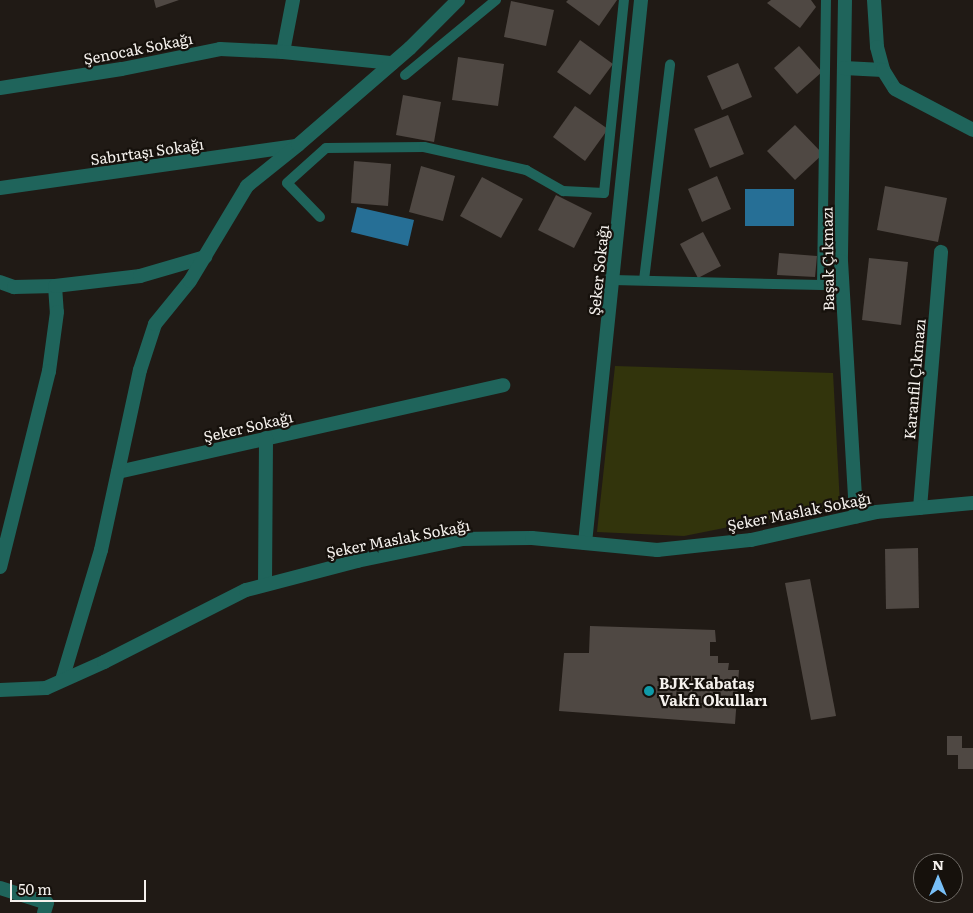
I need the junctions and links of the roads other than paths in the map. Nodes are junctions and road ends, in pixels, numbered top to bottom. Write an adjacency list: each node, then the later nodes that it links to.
1 (293, 0): 9 (street)
2 (458, 0): 10 (street)
3 (496, 0): 14 (lane)
4 (624, 0): 21 (lane)
5 (641, 0): 24 (street, Şeker Sokağı)
6 (826, 0): 25 (lane)
7 (845, 0): 12 (street, Başak Çıkmazı)
8 (874, 0): 13 (street)
9 (283, 52): 10 (street, Şenocak Sokağı); 15 (street, Şenocak Sokağı)
10 (392, 63): 19 (street)
11 (670, 65): 25 (lane)
12 (844, 68): 13 (street); 33 (street, Başak Çıkmazı)
13 (883, 70): 17 (street)
14 (406, 74)
15 (0, 88)
16 (973, 120): 17 (street)
17 (958, 123): 18 (street)
18 (973, 130)
19 (298, 145): 20 (street, Sabırtaşı Sokağı); 23 (street)
20 (0, 188)
21 (320, 217)
22 (942, 252): 32 (street, Karanfil Çıkmazı)
23 (205, 257): 27 (street); 30 (street)
24 (613, 280): 25 (lane); 34 (street, Şeker Sokağı)
25 (644, 280)
26 (0, 282): 27 (street)
27 (55, 286): 35 (street)
28 (503, 384): 29 (street, Şeker Sokağı)
29 (266, 438): 30 (street, Şeker Sokağı); 36 (street)
30 (118, 472): 37 (street)
31 (973, 503): 32 (street, Şeker Maslak Sokağı)
32 (920, 508): 33 (street, Şeker Maslak Sokağı)
33 (856, 517): 34 (street, Şeker Maslak Sokağı)
34 (586, 543): 36 (street, Şeker Maslak Sokağı)
35 (0, 567)
36 (265, 584): 37 (street, Şeker Maslak Sokağı)
37 (62, 680): 38 (street, Şeker Maslak Sokağı)
38 (0, 690)
39 (0, 888): 40 (street)
40 (44, 913)

